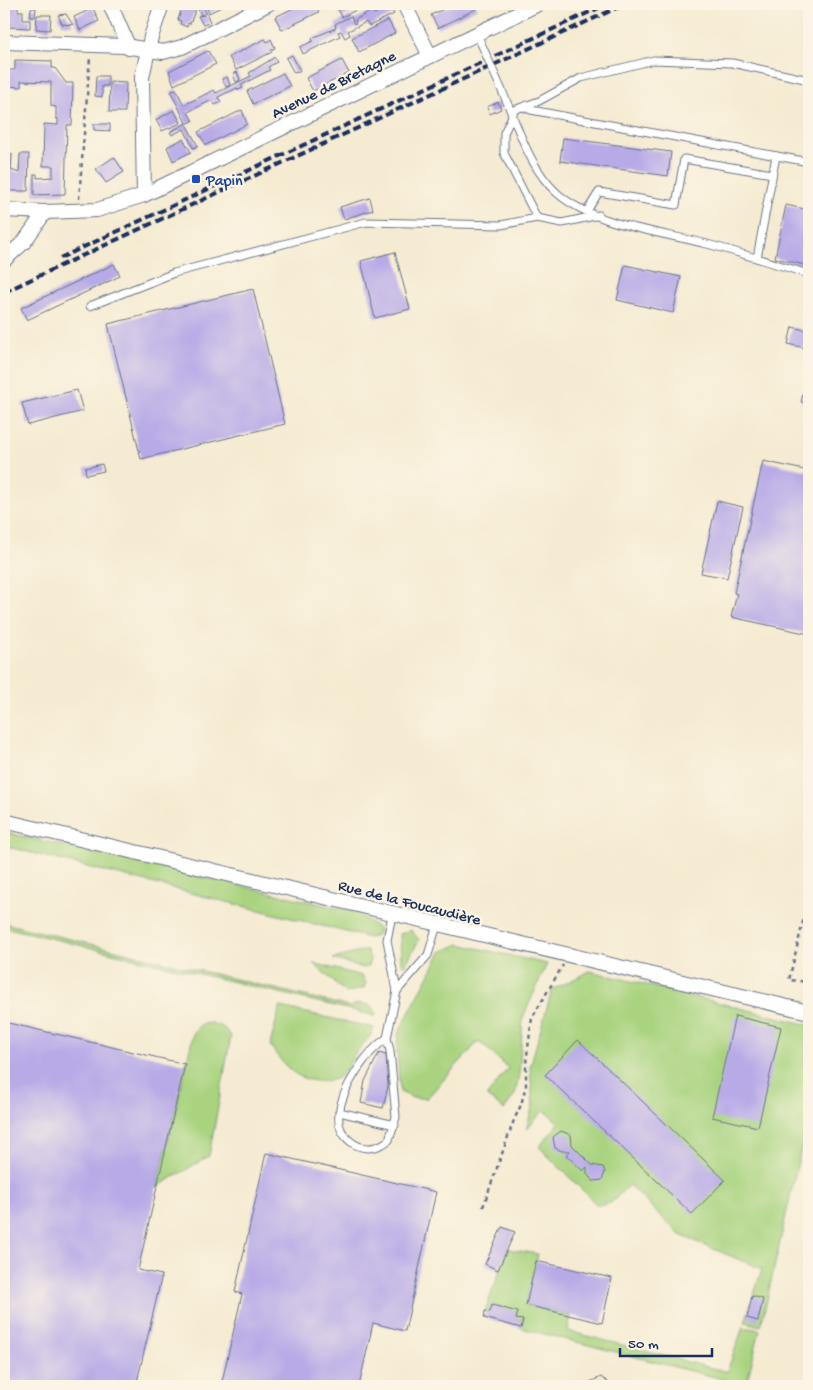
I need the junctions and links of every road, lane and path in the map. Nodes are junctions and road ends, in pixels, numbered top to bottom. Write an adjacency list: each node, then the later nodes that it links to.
1 (110, 4): 9 (street)
2 (162, 4): 10 (street)
3 (268, 4): 10 (street)
4 (404, 4): 11 (street)
5 (538, 4): 6 (street, Avenue de Bretagne)
6 (478, 37): 11 (street, Avenue de Bretagne); 14 (lane, bridge)
7 (4, 42): 8 (street)
8 (91, 46): 9 (street); 22 (path)
9 (129, 48): 10 (street)
10 (149, 52): 18 (street)
11 (430, 56): 18 (street, Avenue de Bretagne)
12 (809, 80): 13 (lane)
13 (524, 107): 14 (lane); 15 (lane)
14 (512, 112): 20 (lane); 24 (lane)
15 (776, 156): 16 (lane); 17 (lane)
16 (809, 162)
17 (772, 174): 20 (lane); 25 (lane)
18 (144, 195): 22 (street, Avenue de Bretagne)
19 (4, 210): 21 (street, Avenue de Bretagne)
20 (587, 211): 23 (lane)
21 (45, 212): 22 (street, Avenue de Bretagne); 26 (street)
22 (78, 212)
23 (599, 215): 24 (lane); 25 (lane)
24 (536, 218): 28 (lane)
25 (757, 258): 27 (lane)
26 (4, 260)
27 (809, 274)
28 (90, 306)
29 (4, 821): 31 (street, Rue de la Foucaudière)
30 (809, 897): 34 (path)
31 (392, 914): 32 (street, Rue de la Foucaudière); 35 (lane)
32 (437, 925): 33 (street, Rue de la Foucaudière); 35 (lane)
33 (569, 956): 36 (street, Rue de la Foucaudière); 40 (path)
34 (809, 982)
35 (397, 991): 37 (lane)
36 (809, 1012)
37 (387, 1038): 38 (lane); 39 (lane)
38 (340, 1112): 39 (lane); 39 (lane)
39 (395, 1125)
40 (483, 1207)

